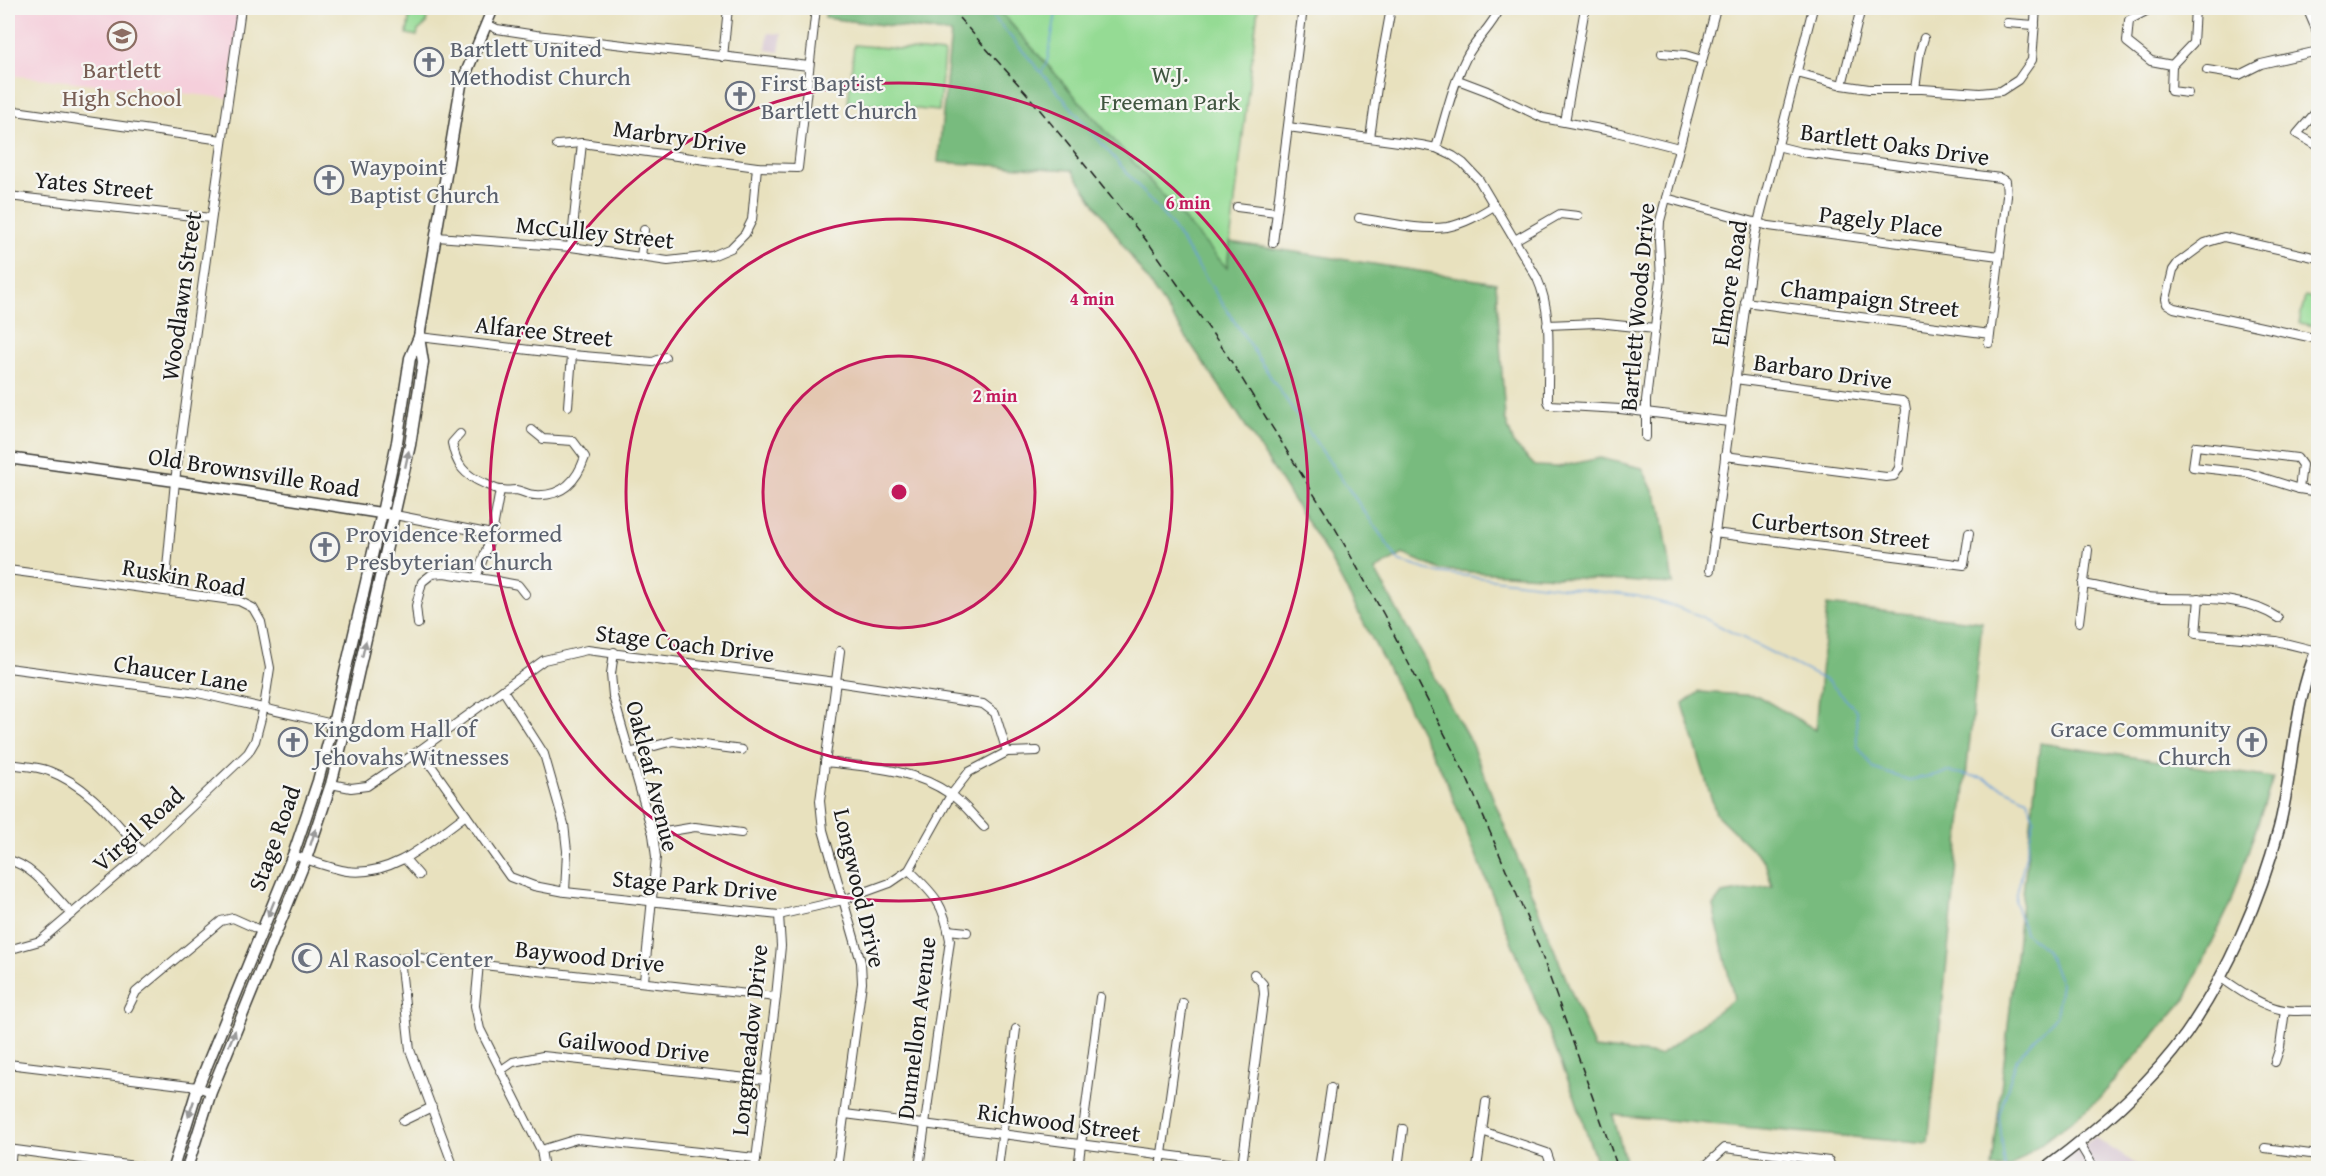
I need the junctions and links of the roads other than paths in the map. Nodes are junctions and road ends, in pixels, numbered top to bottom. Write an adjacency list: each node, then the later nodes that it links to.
1 (241, 8): 38 (street, Woodlawn Street)
2 (493, 8): 17 (main road, Stage Road)
3 (728, 8): 23 (street)
4 (816, 8): 26 (street)
5 (1303, 8): 36 (street)
6 (1391, 8): 37 (street)
7 (1500, 8): 29 (street)
8 (1585, 8): 35 (street)
9 (1716, 8): 24 (street, Bartlett Woods Drive)
10 (1813, 8): 28 (street, Elmore Road)
11 (1861, 8): 30 (street)
12 (2036, 8): 18 (street)
13 (2149, 8): 25 (street)
14 (2196, 8): 25 (street)
15 (2307, 8): 19 (street)
16 (2007, 23): 18 (street)
17 (487, 24): 23 (street); 56 (main road, Stage Road)
18 (2035, 25): 31 (street)
19 (2319, 34)
20 (1924, 38): 31 (street)
21 (2319, 51): 27 (street)
22 (1662, 52): 24 (street)
23 (723, 57): 26 (street)
24 (1702, 60): 44 (street, Bartlett Woods Drive)
25 (2172, 65): 32 (street)
26 (809, 66): 45 (street, Marbry Drive)
27 (2207, 70)
28 (1797, 73): 30 (street); 41 (street, Elmore Road)
29 (1458, 80): 35 (street); 43 (street)
30 (1842, 85): 31 (street)
31 (1915, 89)
32 (2188, 93)
33 (8, 110): 38 (street)
34 (2319, 113): 42 (street)
35 (1564, 122): 44 (street)
36 (1288, 127): 37 (street); 50 (street)
37 (1370, 138): 43 (street)
38 (222, 140): 52 (street, Woodlawn Street)
39 (582, 142): 40 (street, Marbry Drive); 45 (street, Marbry Drive); 59 (street)
40 (557, 145)
41 (1777, 146): 54 (street, Elmore Road); 60 (street, Bartlett Oaks Drive)
42 (2319, 146)
43 (1436, 148): 48 (street)
44 (1679, 148): 47 (street, Bartlett Woods Drive)
45 (757, 167): 61 (street, McCulley Street)
46 (8, 195): 52 (street, Yates Street)
47 (1666, 198): 54 (street, Pagely Place); 65 (street, Bartlett Woods Drive)
48 (1494, 206): 53 (street); 57 (street)
49 (1237, 207): 50 (street)
50 (1276, 212): 58 (street)
51 (1578, 216): 57 (street)
52 (211, 218): 81 (street, Woodlawn Street)
53 (1359, 218)
54 (1757, 223): 60 (street, Pagely Place); 63 (street, Elmore Road)
55 (644, 230): 61 (street)
56 (437, 237): 59 (street, McCulley Street); 67 (main road, Stage Road)
57 (1515, 240): 64 (street)
58 (1273, 243)
59 (571, 247): 61 (street, McCulley Street)
60 (1999, 256): 66 (street)
61 (641, 258)
62 (2319, 258): 68 (street)
63 (1745, 302): 66 (street, Champaign Street); 72 (street, Elmore Road)
64 (1547, 325): 65 (street); 74 (street)
65 (1655, 329): 74 (street, Bartlett Woods Drive)
66 (1990, 333): 69 (street)
67 (419, 337): 70 (street, Alfaree Street); 85 (main road, Stage Road); 86 (main road, Stage Road, one-way to 67)
68 (2319, 339)
69 (1989, 343)
70 (572, 355): 71 (street, Alfaree Street); 73 (street)
71 (665, 357)
72 (1735, 379): 75 (street, Elmore Road); 79 (street, Barbaro Drive)
73 (568, 406)
74 (1647, 413): 75 (street); 78 (street, Bartlett Woods Drive)
75 (1729, 422): 79 (street, Elmore Road)
76 (532, 430): 83 (street)
77 (460, 434): 83 (street)
78 (1646, 437)
79 (1725, 456): 87 (street, Elmore Road)
80 (8, 458): 81 (main road, Old Brownsville Road)
81 (175, 481): 85 (main road, Old Brownsville Road); 95 (street, Woodlawn Street)
82 (2299, 489): 82 (street); 84 (street)
83 (500, 490): 89 (street)
84 (2319, 492)
85 (382, 513): 86 (main road, Old Brownsville Road); 108 (main road, Stage Road)
86 (395, 515): 89 (street, Old Brownsville Road); 109 (main road, Stage Road, one-way to 86)
87 (1714, 533): 88 (street, Curbertson Street); 92 (street, Elmore Road)
88 (1969, 533)
89 (492, 534): 93 (street)
90 (2088, 550): 94 (street)
91 (8, 570): 95 (street, Ruskin Road)
92 (1710, 570)
93 (476, 578): 96 (street); 100 (street)
94 (2083, 584): 97 (street); 99 (street)
95 (165, 590): 107 (street, Ruskin Road)
96 (525, 594)
97 (2199, 598): 98 (street); 101 (street)
98 (2278, 618)
99 (2079, 622)
100 (418, 624)
101 (2318, 650): 141 (main road)
102 (840, 651): 105 (street, Longwood Drive)
103 (614, 652): 105 (street, Stage Coach Drive); 106 (street, Stage Coach Drive); 114 (street, Oakleaf Avenue)
104 (8, 668): 107 (street, Chaucer Lane)
105 (836, 682): 113 (street, Stage Coach Drive); 115 (street, Longwood Drive)
106 (503, 690): 110 (street, Stage Coach Drive); 130 (street)
107 (264, 707): 108 (street, Chaucer Lane); 123 (street, Virgil Road)
108 (333, 724): 109 (street, Chaucer Lane); 124 (main road, Stage Road)
109 (346, 727): 117 (main road, Stage Road)
110 (420, 750): 117 (street, Stage Coach Drive); 119 (street, Stage Park Drive)
111 (742, 750): 114 (street)
112 (1037, 751): 113 (street, Stage Park Drive)
113 (1007, 752): 118 (street, Stage Park Drive)
114 (629, 753): 122 (street, Oakleaf Avenue)
115 (825, 762): 118 (street); 131 (street, Longwood Drive)
116 (8, 764): 123 (street)
117 (331, 784): 125 (main road, Stage Road, one-way to 117)
118 (951, 795): 120 (street); 128 (street, Stage Park Drive)
119 (466, 815): 126 (street); 130 (street, Stage Park Drive)
120 (984, 827)
121 (741, 832): 122 (street)
122 (653, 834): 132 (street, Oakleaf Avenue)
123 (143, 853): 133 (street, Virgil Road)
124 (292, 855): 125 (street); 136 (main road, Stage Road, one-way to 136)
125 (306, 859): 126 (street); 156 (main road, Stage Road, one-way to 125)
126 (405, 859): 129 (street)
127 (8, 860): 133 (street)
128 (909, 870): 131 (street, Stage Park Drive); 135 (street, Dunnellon Avenue)
129 (419, 875)
130 (565, 892): 132 (street, Stage Park Drive)
131 (843, 900): 134 (street, Stage Park Drive); 159 (street, Longwood Drive)
132 (653, 902): 134 (street, Stage Park Drive); 142 (street, Oakleaf Avenue)
133 (72, 914): 138 (street, Virgil Road)
134 (779, 915): 143 (street, Longmeadow Drive)
135 (948, 930): 137 (street); 161 (street, Dunnellon Avenue)
136 (262, 931): 146 (street); 154 (main road, Stage Road)
137 (967, 932)
138 (8, 950)
139 (479, 963): 142 (street, Baywood Drive); 152 (street); 158 (street, Baywood Drive)
140 (1254, 974): 174 (street)
141 (2220, 977): 147 (street); 165 (main road)
142 (644, 981): 143 (street, Baywood Drive)
143 (776, 997): 153 (street, Longmeadow Drive)
144 (1100, 997): 166 (street)
145 (1183, 1003): 171 (street)
146 (128, 1008)
147 (2285, 1010): 148 (street); 150 (street)
148 (2319, 1011)
149 (1016, 1029): 164 (street)
150 (2275, 1062)
151 (8, 1064): 154 (street)
152 (500, 1071): 153 (street, Gailwood Drive); 169 (street)
153 (766, 1080): 172 (street, Longmeadow Drive)
154 (198, 1087): 156 (street); 177 (main road, Stage Road, one-way to 177)
155 (1331, 1088): 188 (street)
156 (211, 1092): 178 (main road, Stage Road)
157 (1486, 1102): 163 (street)
158 (432, 1107): 160 (street); 179 (street)
159 (845, 1114): 161 (street, Richwood Street); 182 (street, Longwood Drive)
160 (403, 1121)
161 (925, 1124): 164 (street, Richwood Street); 183 (street, Dunnellon Avenue)
162 (1403, 1129): 189 (street)
163 (1482, 1131): 190 (street); 191 (street)
164 (1002, 1134): 166 (street, Richwood Street); 184 (street)
165 (2079, 1143): 194 (main road); 195 (street)
166 (1081, 1146): 171 (street, Richwood Street); 185 (street)
167 (2265, 1148): 170 (street)
168 (10, 1150): 173 (street); 175 (street)
169 (541, 1150): 172 (street); 180 (street)
170 (2319, 1155)
171 (1162, 1156): 174 (street, Richwood Street); 186 (street)
172 (755, 1158): 181 (street, Longmeadow Drive)
173 (126, 1166): 176 (street)
174 (1242, 1166): 187 (street, Richwood Street)
175 (10, 1168)
176 (150, 1168)
177 (173, 1168)
178 (187, 1168)
179 (454, 1168)
180 (544, 1168)
181 (755, 1168)
182 (837, 1168)
183 (919, 1168)
184 (998, 1168)
185 (1078, 1168)
186 (1160, 1168)
187 (1267, 1168)
188 (1319, 1168)
189 (1398, 1168)
190 (1477, 1168)
191 (1552, 1168)
192 (1703, 1168): 193 (street)
193 (1831, 1168)
194 (2046, 1168)
195 (2094, 1168)

